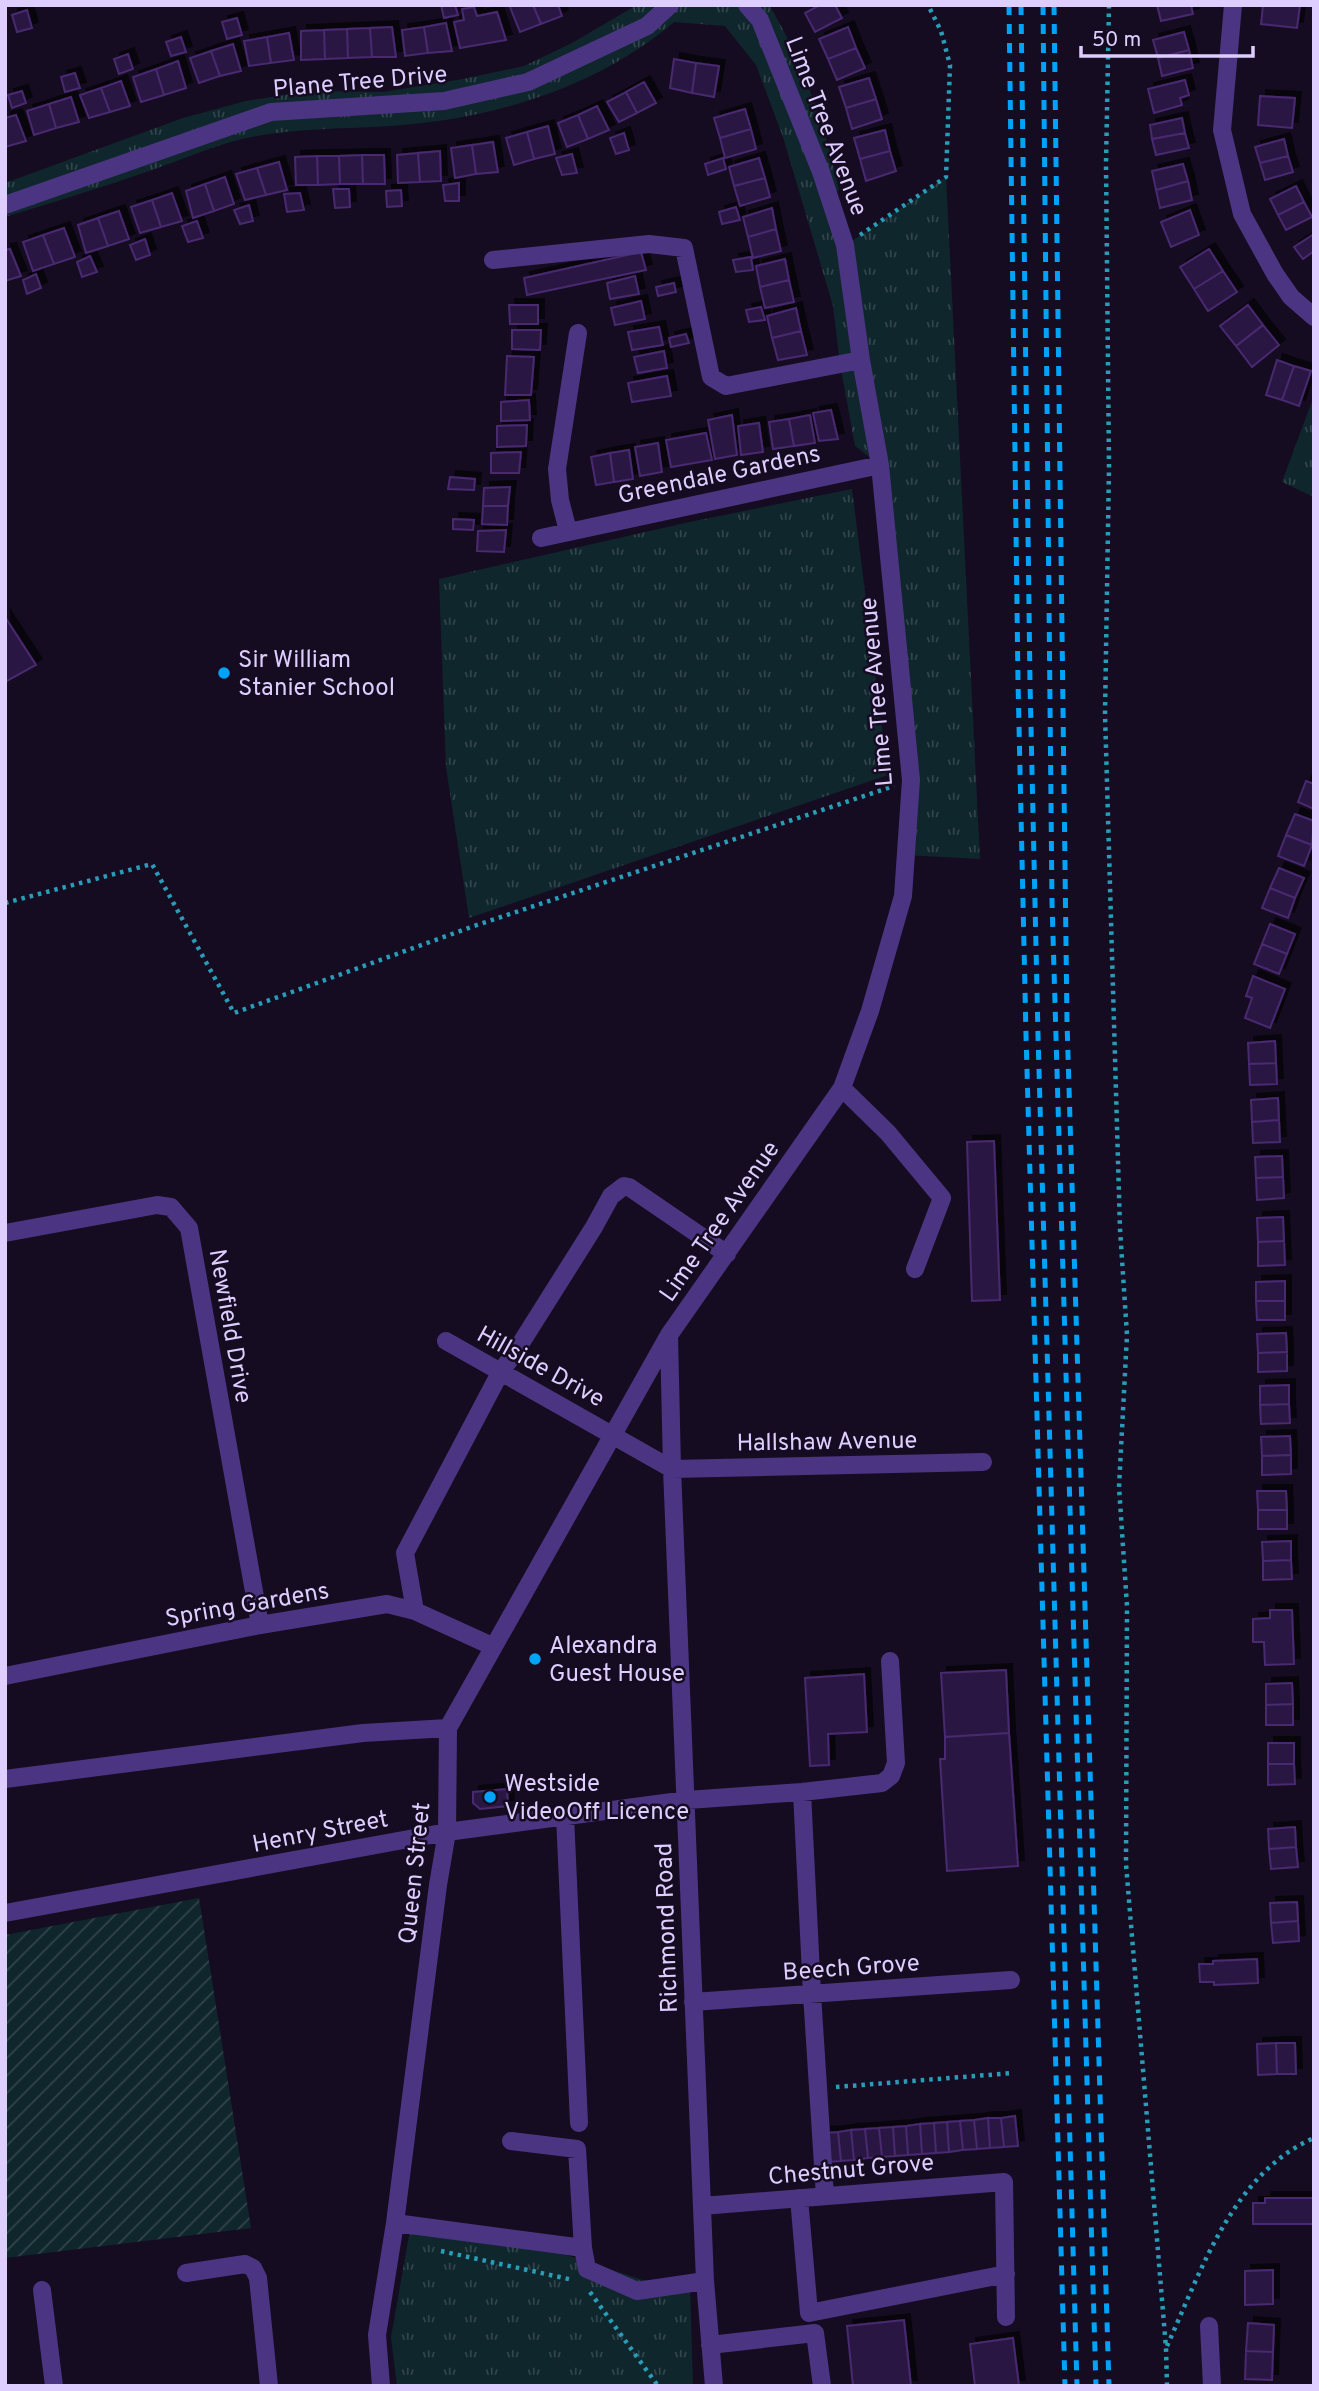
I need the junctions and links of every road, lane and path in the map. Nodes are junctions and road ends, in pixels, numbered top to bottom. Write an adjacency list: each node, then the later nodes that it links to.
1 (670, 5): 6 (street, Plane Tree Drive)
2 (747, 5): 7 (street, Lime Tree Avenue)
3 (928, 5): 7 (path)
4 (1109, 5): 60 (path)
5 (1234, 5): 9 (street)
6 (5, 205)
7 (845, 245): 11 (street, Lime Tree Avenue)
8 (493, 260): 11 (street)
9 (1314, 317)
10 (578, 333): 13 (street)
11 (861, 359): 12 (street, Lime Tree Avenue)
12 (880, 465): 13 (street, Greendale Gardens); 15 (street, Lime Tree Avenue)
13 (568, 531): 14 (street, Greendale Gardens)
14 (541, 538)
15 (911, 780): 16 (path); 17 (street, Lime Tree Avenue)
16 (5, 903)
17 (842, 1088): 19 (street, Lime Tree Avenue); 20 (street)
18 (5, 1233): 28 (street, Newfield Drive)
19 (727, 1254): 21 (street, Lime Tree Avenue); 23 (street)
20 (915, 1269)
21 (668, 1335): 24 (street, Queen Street); 26 (street, Richmond Road)
22 (446, 1341): 23 (street, Hillside Drive)
23 (500, 1371): 24 (street, Hillside Drive); 27 (street)
24 (612, 1434): 26 (street); 29 (street, Queen Street)
25 (983, 1462): 26 (street, Hallshaw Avenue)
26 (672, 1469): 35 (street, Richmond Road)
27 (415, 1611): 28 (street, Spring Gardens); 29 (street, Spring Gardens)
28 (260, 1625): 31 (street, Spring Gardens)
29 (492, 1646): 32 (street, Queen Street)
30 (890, 1661): 34 (street, Henry Street)
31 (5, 1676)
32 (448, 1728): 33 (street); 37 (street, Queen Street)
33 (5, 1779)
34 (807, 1792): 35 (street, Henry Street); 40 (street)
35 (687, 1800): 36 (street, Henry Street); 41 (street, Richmond Road)
36 (565, 1816): 37 (street, Henry Street); 44 (street)
37 (447, 1832): 38 (street, Henry Street); 50 (street, Queen Street)
38 (5, 1913)
39 (1012, 1980): 40 (street, Beech Grove)
40 (812, 1994): 41 (street, Beech Grove); 43 (street)
41 (693, 2002): 49 (street, Richmond Road)
42 (1013, 2073): 43 (path)
43 (818, 2088): 47 (street)
44 (579, 2123)
45 (1314, 2138): 60 (path)
46 (511, 2141): 51 (street)
47 (825, 2196): 48 (street, Chestnut Grove); 54 (street, Chestnut Grove)
48 (799, 2198): 49 (street, Chestnut Grove); 54 (street)
49 (702, 2206): 55 (street, Richmond Road)
50 (395, 2223): 51 (street); 63 (street, Queen Street)
51 (583, 2248): 55 (street)
52 (433, 2250): 64 (path)
53 (186, 2273): 62 (street)
54 (1006, 2274): 57 (street)
55 (705, 2281): 59 (street, Richmond Road)
56 (42, 2290): 61 (street)
57 (1006, 2316)
58 (1209, 2326): 68 (street)
59 (710, 2345): 65 (street, Richmond Road); 66 (street)
60 (1166, 2348): 67 (path)
61 (54, 2386)
62 (269, 2386)
63 (382, 2386)
64 (658, 2386)
65 (714, 2386)
66 (822, 2386)
67 (1167, 2386)
68 (1212, 2386)

